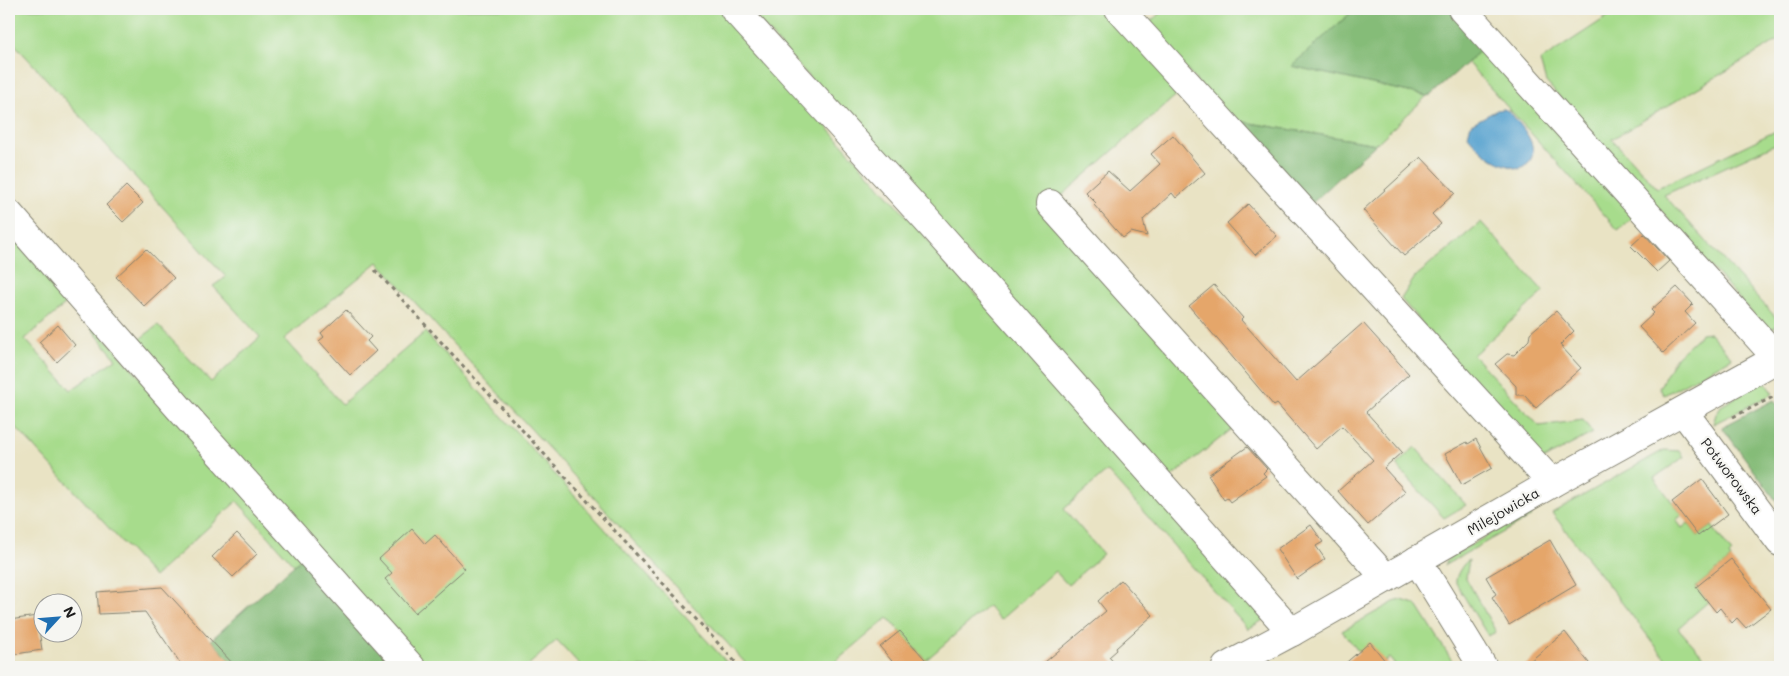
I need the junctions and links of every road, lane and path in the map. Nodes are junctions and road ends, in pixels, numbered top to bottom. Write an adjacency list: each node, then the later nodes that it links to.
1 (734, 9): 13 (street)
2 (1119, 9): 9 (street)
3 (1462, 9): 7 (street)
4 (1050, 204): 12 (street)
5 (9, 214): 14 (street)
6 (375, 270): 15 (path)
7 (1779, 357): 8 (street, Milejowicka)
8 (1683, 411): 9 (street, Milejowicka); 10 (street, Potworowska)
9 (1552, 483): 11 (street, Milejowicka)
10 (1780, 542)
11 (1417, 560): 12 (street, Milejowicka); 17 (street)
12 (1386, 578): 13 (street, Milejowicka)
13 (1292, 632): 16 (street, Milejowicka)
14 (411, 667)
15 (740, 667)
16 (1226, 667)
17 (1483, 667)

